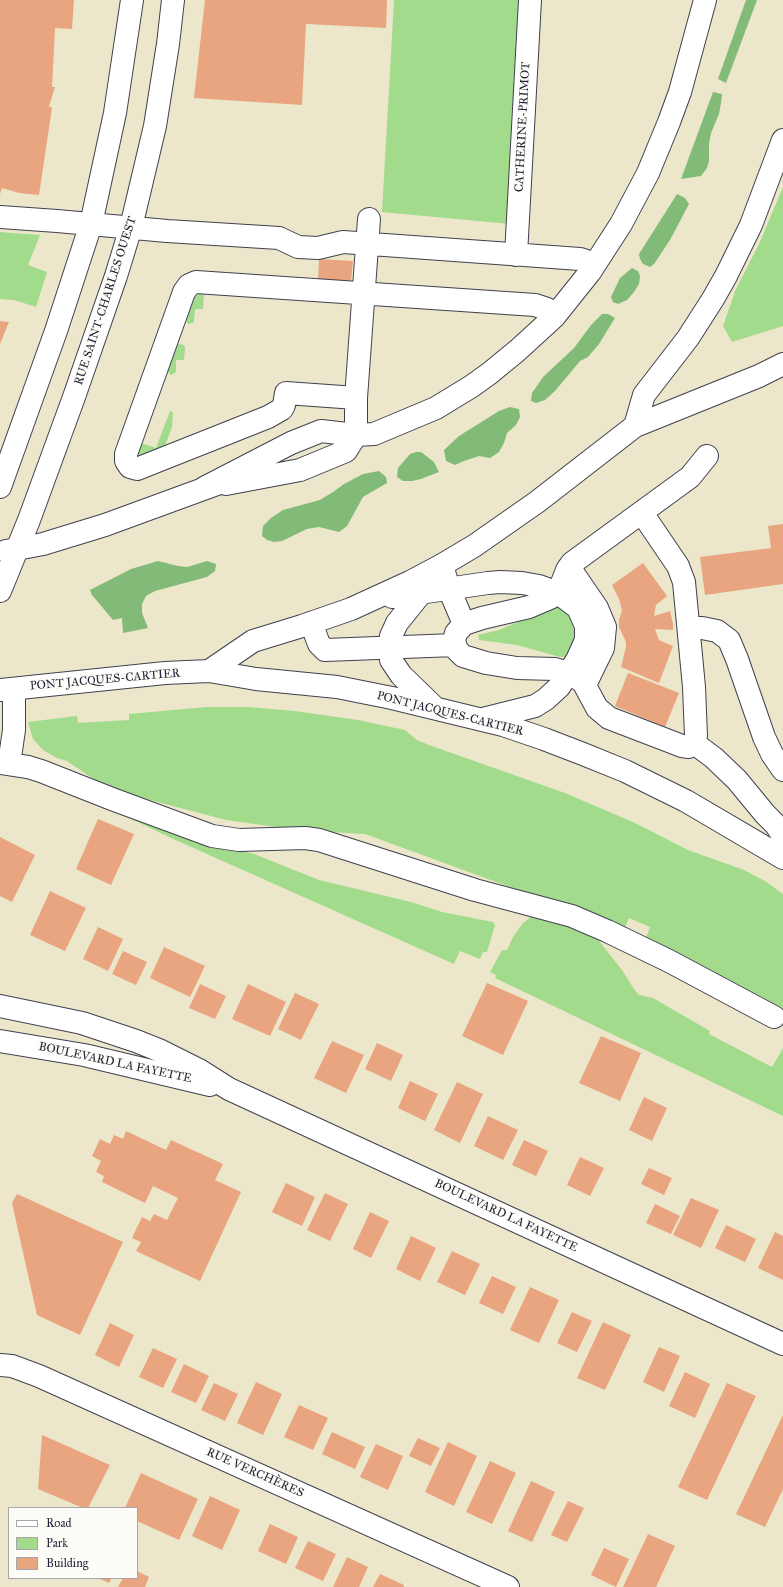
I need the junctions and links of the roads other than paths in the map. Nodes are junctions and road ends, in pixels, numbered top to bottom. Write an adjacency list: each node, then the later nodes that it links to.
1 (132, 0): 8 (street)
2 (172, 0): 9 (street, RUE SAINT-CHARLES OUEST)
3 (530, 0): 11 (street, CATHERINE-PRIMOT)
4 (705, 0): 12 (street)
5 (783, 140): 17 (street)
6 (0, 217): 8 (street)
7 (370, 219): 10 (street)
8 (91, 224): 9 (street); 20 (street)
9 (131, 227): 10 (street); 23 (street, RUE SAINT-CHARLES OUEST)
10 (368, 244): 11 (street); 13 (street)
11 (516, 255): 12 (street)
12 (595, 264): 14 (street)
13 (364, 294): 14 (street); 16 (street); 16 (street)
14 (554, 317): 18 (street)
15 (783, 364): 17 (street)
16 (356, 398): 18 (street)
17 (635, 426): 24 (street)
18 (356, 435): 21 (street); 21 (street)
19 (707, 456): 22 (street)
20 (0, 487)
21 (204, 488): 23 (street)
22 (642, 513): 25 (street); 33 (street)
23 (8, 550): 27 (street, RUE SAINT-CHARLES OUEST)
24 (442, 565): 26 (street); 28 (street); 30 (street)
25 (569, 567): 29 (street); 37 (street)
26 (449, 589): 28 (street); 29 (street); 32 (street)
27 (0, 591)
28 (421, 593): 30 (street); 35 (street)
29 (558, 593): 32 (street); 37 (street)
30 (372, 600): 31 (street)
31 (311, 623): 35 (street); 36 (street)
32 (464, 624): 34 (street)
33 (689, 628): 41 (street); 43 (street)
34 (455, 645): 35 (street); 37 (street)
35 (390, 648): 39 (street)
36 (209, 671): 38 (street, PONT JACQUES-CARTIER); 39 (street, PONT JACQUES-CARTIER)
37 (577, 679): 40 (street); 41 (street)
38 (7, 691): 42 (street)
39 (434, 707): 40 (street, PONT JACQUES-CARTIER)
40 (483, 720): 45 (street, PONT JACQUES-CARTIER)
41 (694, 743): 44 (street)
42 (4, 764): 47 (street)
43 (783, 770)
44 (783, 836)
45 (783, 858)
46 (0, 1006): 49 (street, BOULEVARD LA FAYETTE)
47 (774, 1017)
48 (0, 1041): 49 (street, BOULEVARD LA FAYETTE)
49 (228, 1089): 50 (street, BOULEVARD LA FAYETTE)
50 (783, 1344)
51 (0, 1365): 52 (street, RUE VERCHÈRES)
52 (508, 1587)

